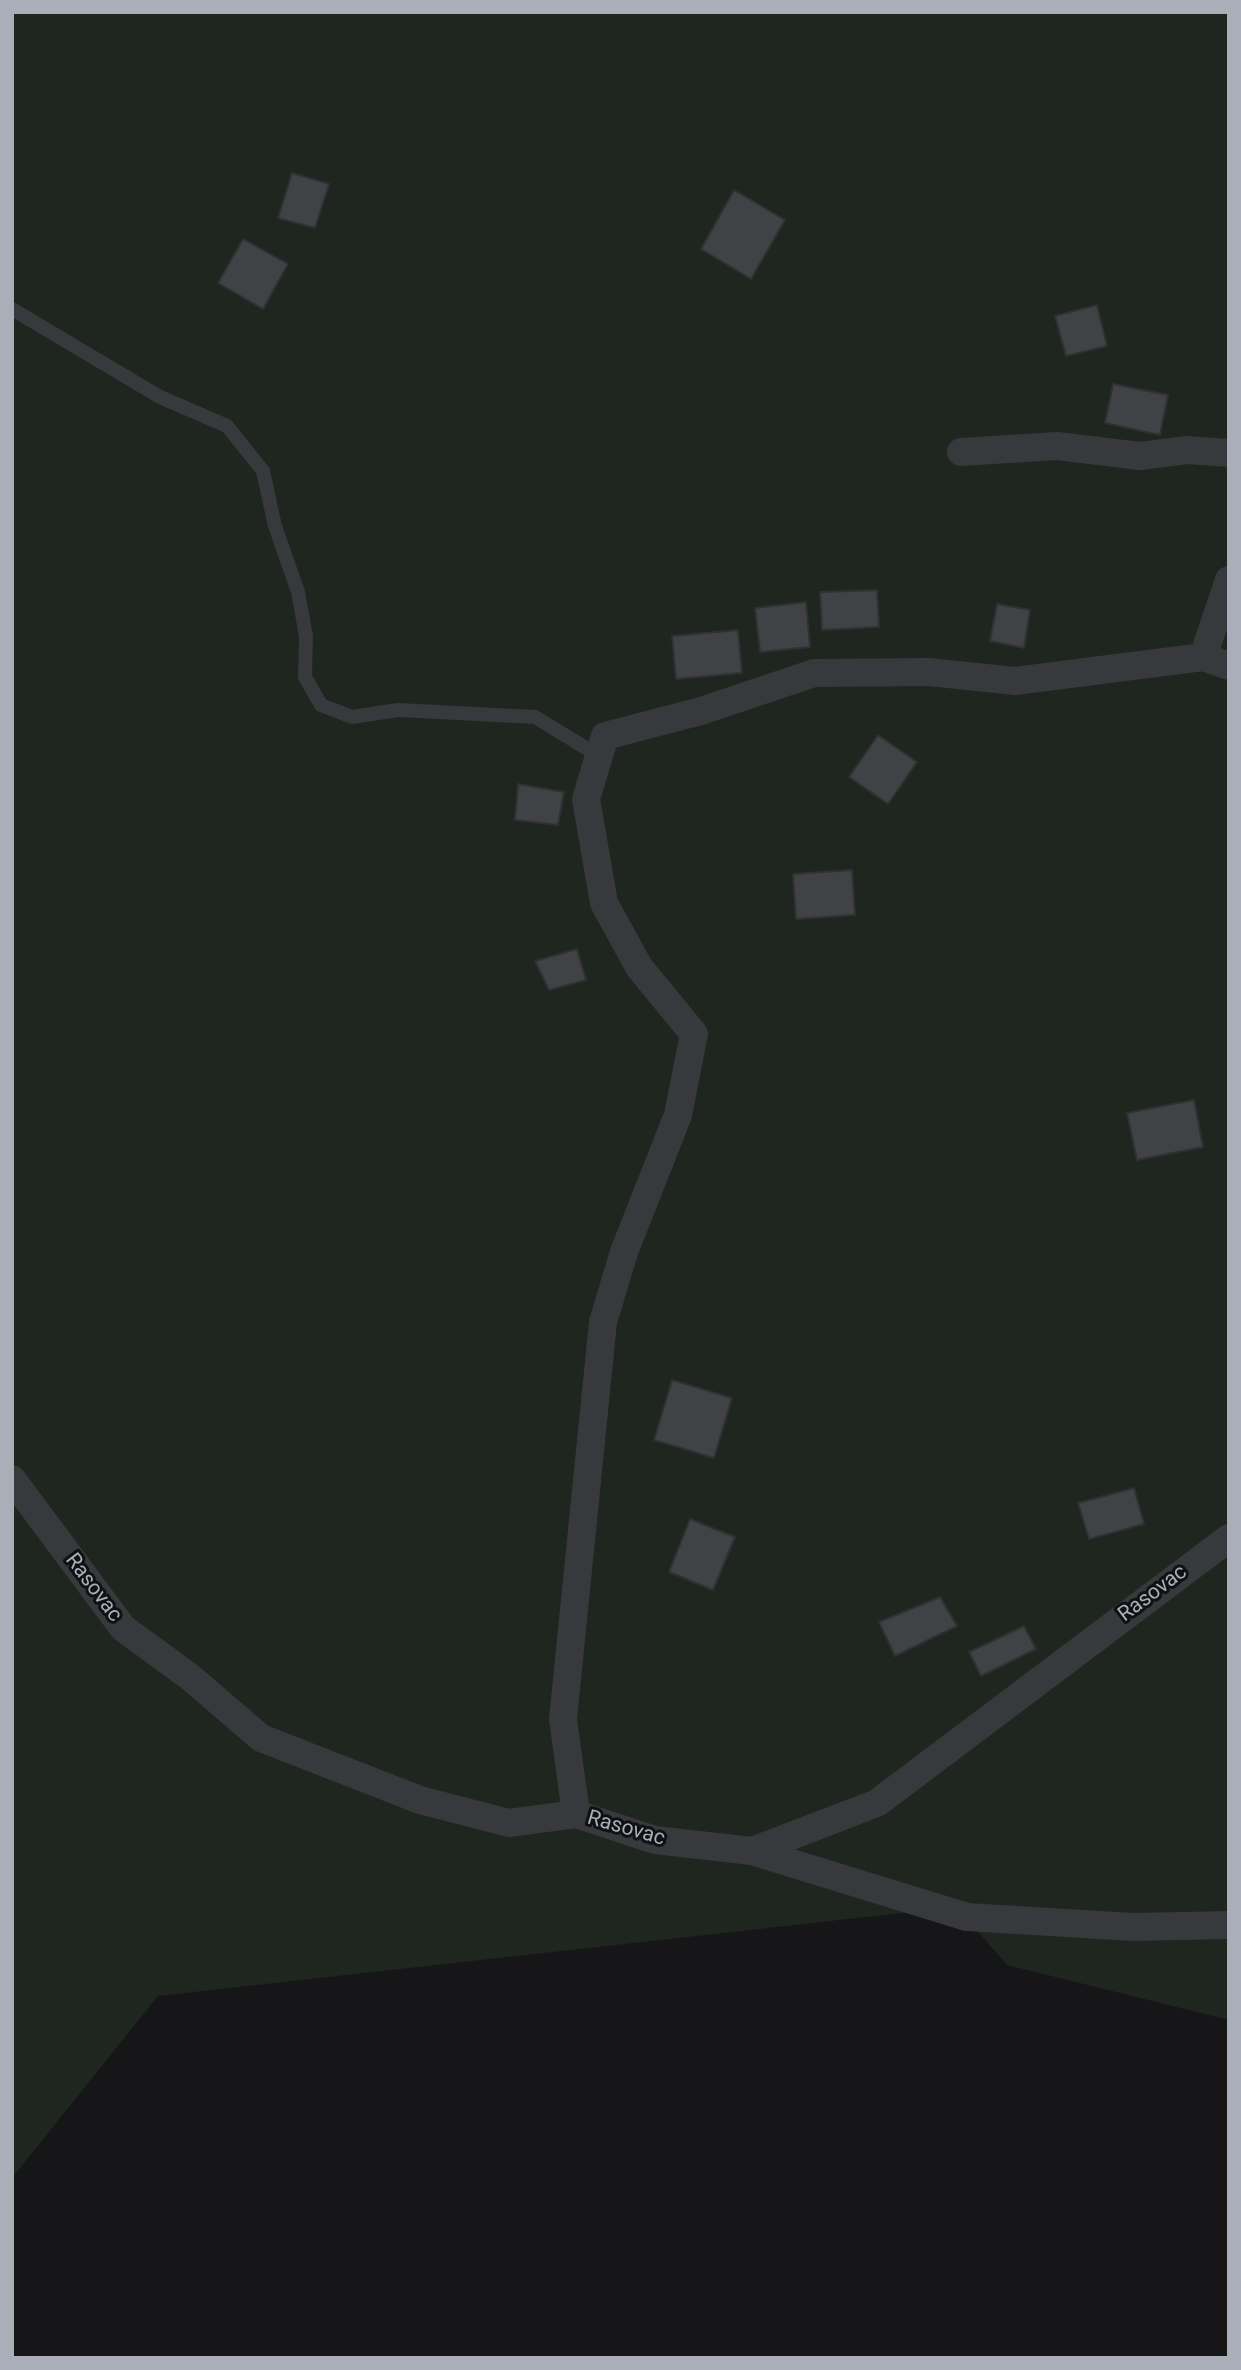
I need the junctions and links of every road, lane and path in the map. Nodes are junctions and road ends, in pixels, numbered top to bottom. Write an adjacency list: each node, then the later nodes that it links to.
1 (12, 309): 6 (lane)
2 (961, 452): 3 (street)
3 (1229, 453)
4 (1229, 580): 5 (street)
5 (1216, 661): 6 (street)
6 (599, 756): 9 (street)
7 (12, 1479): 9 (street, Rasovac)
8 (1229, 1538): 10 (street, Rasovac)
9 (576, 1814): 10 (street, Rasovac)
10 (752, 1851): 11 (street)
11 (1229, 1925)

